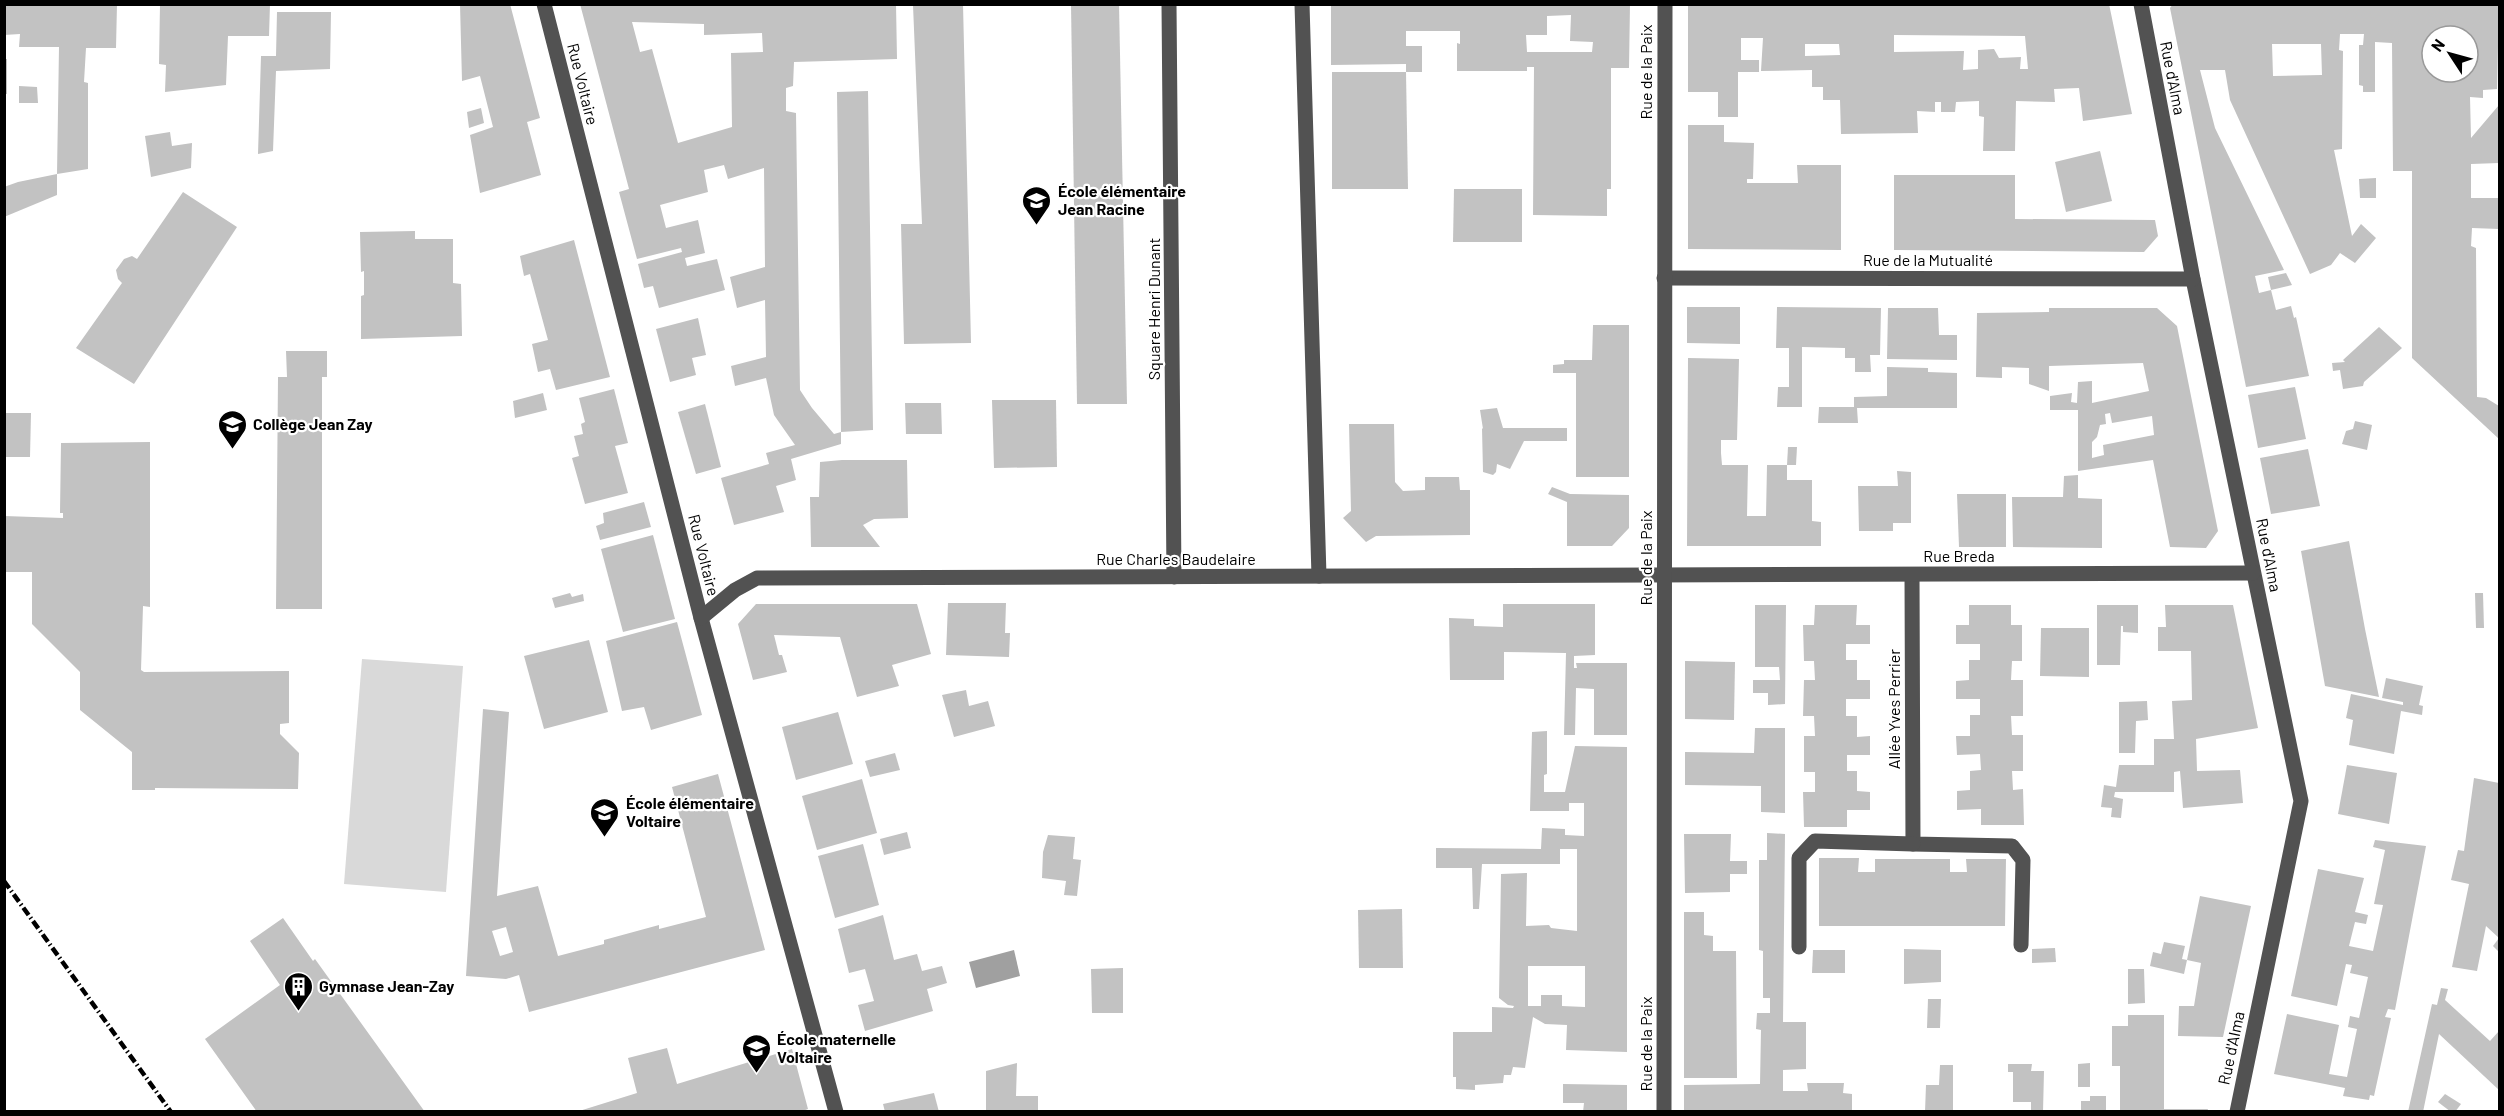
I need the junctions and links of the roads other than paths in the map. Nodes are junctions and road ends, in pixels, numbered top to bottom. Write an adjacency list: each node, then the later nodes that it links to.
1 (544, 4): 13 (street, Rue Voltaire)
2 (1169, 4): 12 (street, Square Henri Dunant)
3 (1302, 4): 11 (street)
4 (1665, 4): 6 (street, Rue de la Paix)
5 (2141, 4): 7 (street, Rue d'Alma)
6 (1664, 278): 7 (street, Rue de la Mutualité); 9 (street, Rue de la Paix)
7 (2193, 279): 8 (street, Rue d'Alma)
8 (2253, 573): 10 (street, Rue Breda); 19 (street, Rue d'Alma)
9 (1664, 575): 10 (street, Rue Breda); 11 (street, Rue Charles Baudelaire); 18 (street, Rue de la Paix)
10 (1912, 575): 14 (street, Allée Yves Perrier)
11 (1319, 576): 12 (street, Rue Charles Baudelaire)
12 (1174, 577): 13 (street, Rue Charles Baudelaire)
13 (701, 618): 17 (street, Rue Voltaire)
14 (1913, 844): 15 (street); 16 (street)
15 (2021, 945)
16 (1799, 947)
17 (836, 1112)
18 (1664, 1112)
19 (2237, 1112)

